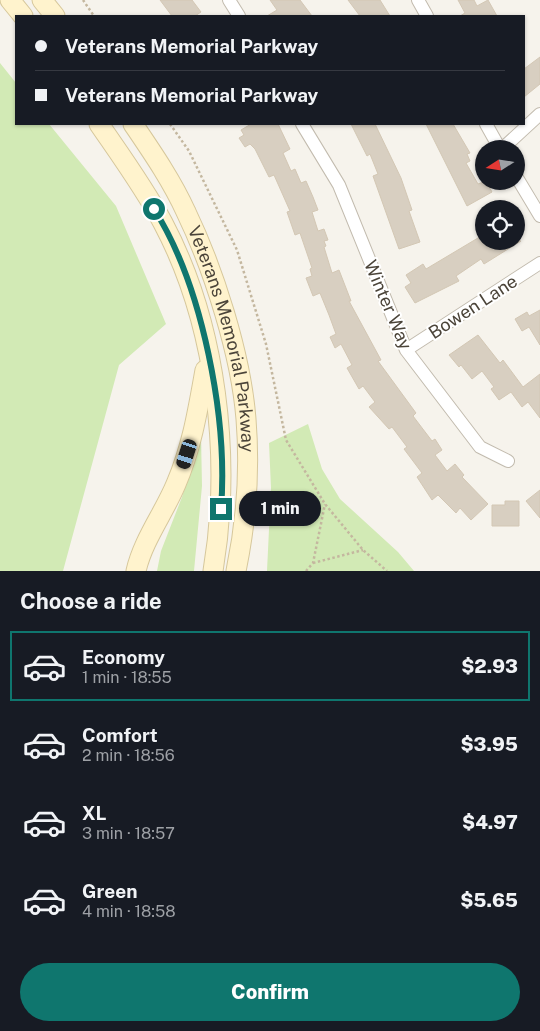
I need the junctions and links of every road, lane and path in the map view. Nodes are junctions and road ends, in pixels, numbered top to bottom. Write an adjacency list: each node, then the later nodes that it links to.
1 (10, 0): 6 (main road)
2 (42, 0): 7 (main road)
3 (83, 0): 8 (path)
4 (229, 0): 9 (street)
5 (418, 0): 10 (street)
6 (22, 15)
7 (54, 15)
8 (93, 15)
9 (237, 15)
10 (426, 15)
11 (540, 114): 18 (street)
12 (100, 125): 23 (main road, Veterans Memorial Parkway)
13 (134, 125): 30 (main road, Veterans Memorial Parkway)
14 (171, 125): 25 (path)
15 (303, 125): 22 (street, Winter Way)
16 (487, 125): 17 (street)
17 (496, 140)
18 (511, 140)
19 (524, 190): 20 (street)
20 (540, 216)
21 (540, 263): 22 (street, Bowen Lane)
22 (406, 350): 24 (street, Winter Way)
23 (208, 356): 28 (main road); 29 (main road, Veterans Memorial Parkway)
24 (508, 461)
25 (325, 504): 26 (path); 27 (path)
26 (363, 550): 27 (path); 32 (path)
27 (313, 562): 31 (path)
28 (136, 571)
29 (214, 571)
30 (236, 571)
31 (306, 571)
32 (387, 571)

